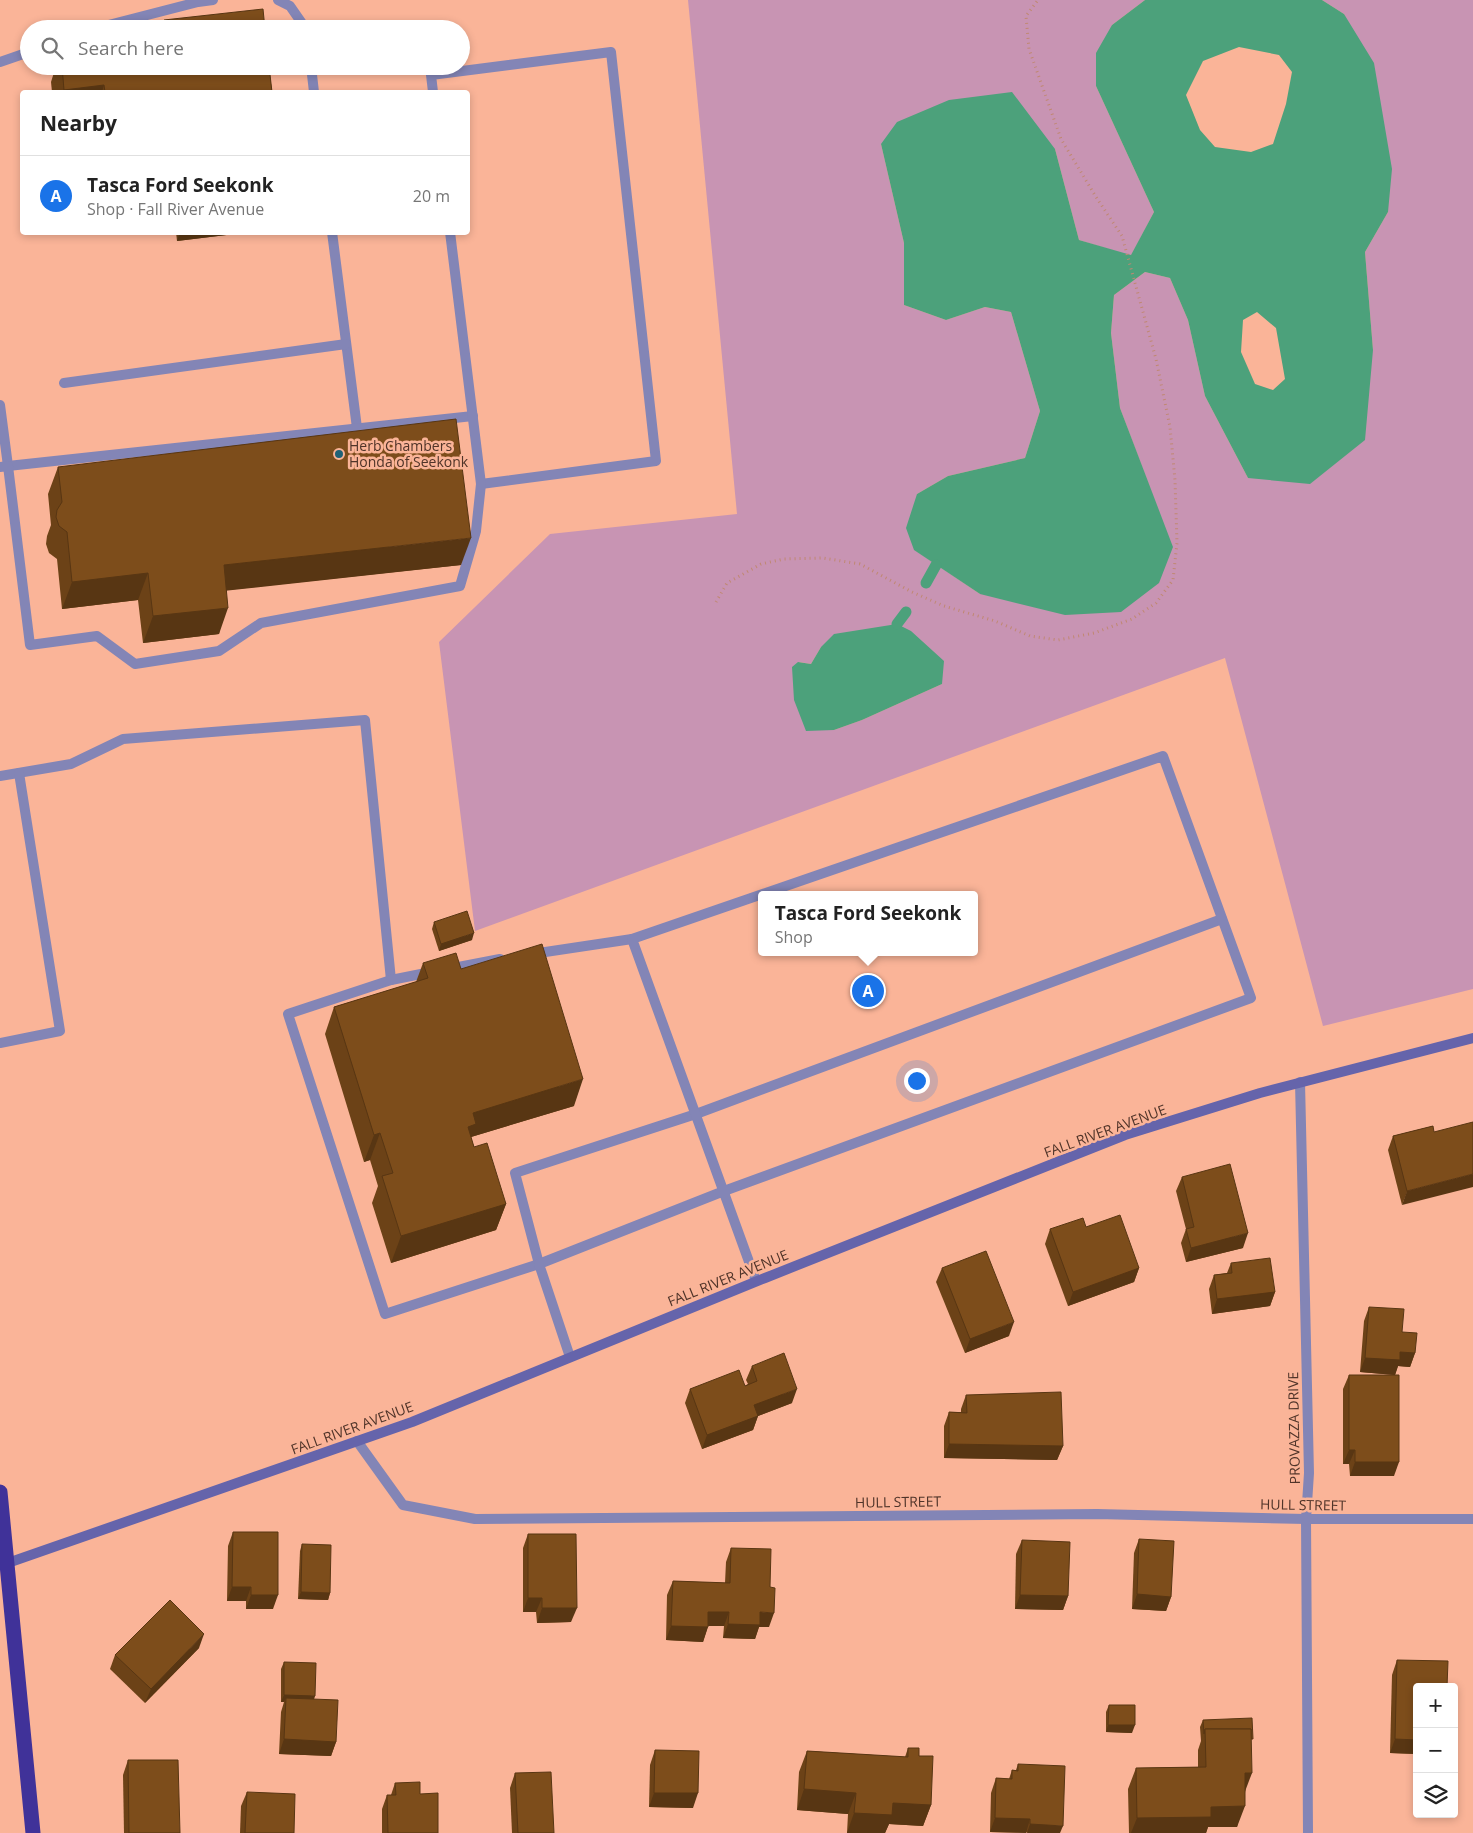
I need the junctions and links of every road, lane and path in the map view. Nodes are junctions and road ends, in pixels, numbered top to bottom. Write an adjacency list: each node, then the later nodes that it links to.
1 (213, 0): 4 (street)
2 (278, 0): 5 (street)
3 (1038, 0): 22 (path)
4 (128, 20)
5 (300, 20)
6 (20, 55): 7 (street)
7 (0, 62)
8 (470, 70): 21 (street)
9 (312, 75): 11 (street)
10 (430, 75): 12 (street)
11 (314, 90)
12 (433, 90)
13 (332, 235): 15 (street)
14 (450, 235): 18 (street)
15 (346, 344): 16 (street); 19 (street)
16 (64, 383)
17 (0, 405): 20 (street)
18 (473, 416): 19 (street); 21 (street)
19 (357, 428): 20 (street)
20 (4, 466): 21 (street)
21 (481, 484)
22 (716, 602)
23 (19, 773): 24 (street); 29 (street); 31 (street)
24 (0, 776)
25 (771, 891): 27 (street)
26 (758, 895): 28 (street)
27 (1222, 919): 33 (street); 34 (street)
28 (632, 939): 29 (street); 33 (street)
29 (391, 980): 35 (street)
30 (1473, 1038): 32 (main road, FALL RIVER AVENUE)
31 (0, 1043)
32 (1300, 1082): 36 (main road, FALL RIVER AVENUE); 40 (street, PROVAZZA DRIVE)
33 (696, 1114): 34 (street); 35 (street)
34 (724, 1191): 35 (street); 36 (street)
35 (540, 1264): 37 (street)
36 (756, 1281): 37 (main road, FALL RIVER AVENUE)
37 (570, 1357): 38 (main road, FALL RIVER AVENUE)
38 (357, 1441): 40 (street, HULL STREET); 42 (main road, FALL RIVER AVENUE)
39 (0, 1492): 42 (highway)
40 (1306, 1519): 41 (street, HULL STREET); 44 (street, PROVAZZA DRIVE)
41 (1473, 1519)
42 (4, 1565): 43 (highway)
43 (32, 1833)
44 (1308, 1833)

